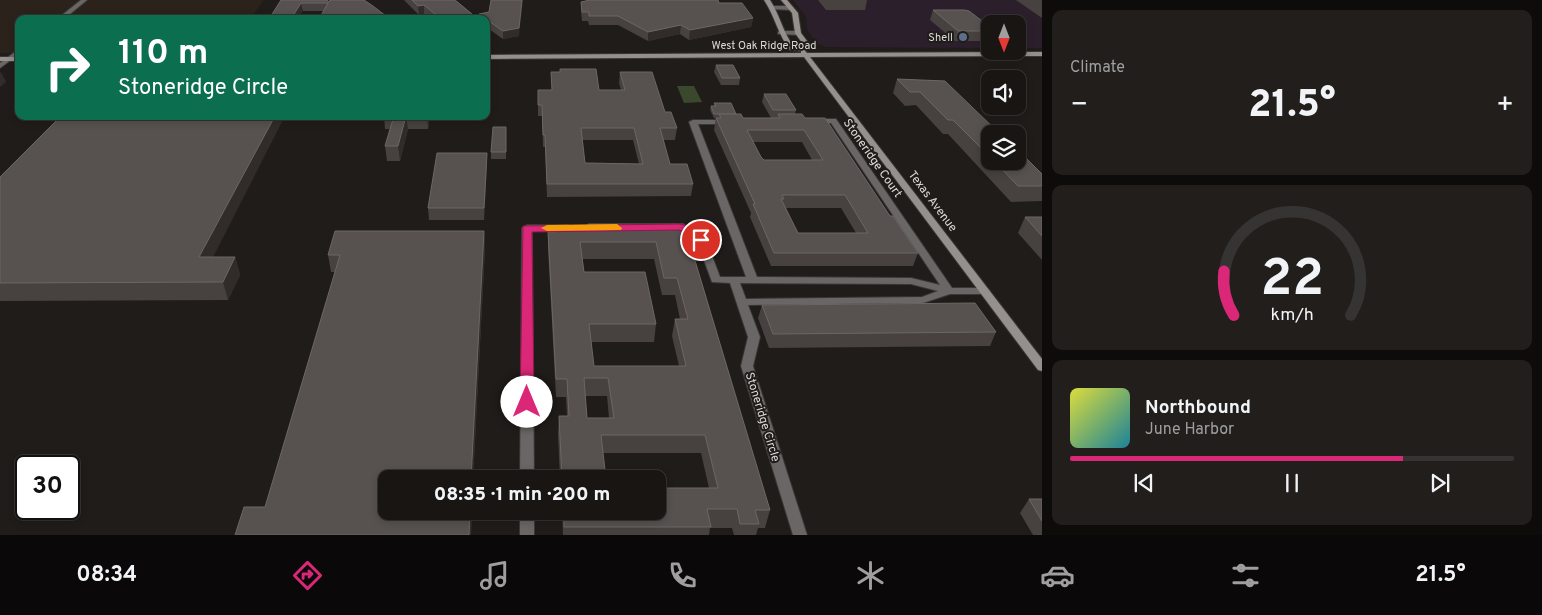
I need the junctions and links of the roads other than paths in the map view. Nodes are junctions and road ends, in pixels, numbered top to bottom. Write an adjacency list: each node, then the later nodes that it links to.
1 (84, 0): 6 (street)
2 (767, 0): 4 (street, Texas Avenue)
3 (784, 0): 5 (street, Texas Avenue)
4 (773, 8): 5 (street); 7 (street, Texas Avenue)
5 (791, 8): 8 (street, Texas Avenue)
6 (65, 15)
7 (780, 33): 8 (street); 11 (street, Texas Avenue)
8 (798, 33): 11 (street, Texas Avenue)
9 (15, 54): 14 (street)
10 (1042, 54): 11 (street, West Oak Ridge Road)
11 (807, 55): 13 (street, West Oak Ridge Road); 17 (street, West Oak Ridge Road); 18 (street, West Oak Ridge Road); 29 (street, Texas Avenue)
12 (490, 56): 13 (street, West Oak Ridge Road)
13 (656, 56): 18 (street)
14 (8, 59): 15 (street); 16 (street); 20 (street)
15 (15, 59)
16 (0, 60)
17 (1042, 60)
18 (588, 62): 19 (street, West Oak Ridge Road)
19 (490, 63)
20 (0, 66): 21 (street)
21 (15, 66)
22 (803, 121): 28 (street, Stoneridge Court)
23 (733, 122): 27 (street)
24 (660, 227): 26 (street)
25 (584, 228): 32 (street)
26 (734, 281): 27 (street); 30 (street, Stoneridge Circle)
27 (753, 281): 28 (street)
28 (949, 291): 29 (street); 30 (street)
29 (985, 291): 31 (street, Texas Avenue)
30 (742, 302): 35 (street, Stoneridge Circle)
31 (1042, 367)
32 (527, 470)
33 (527, 520): 34 (street)
34 (527, 535)
35 (800, 535)

